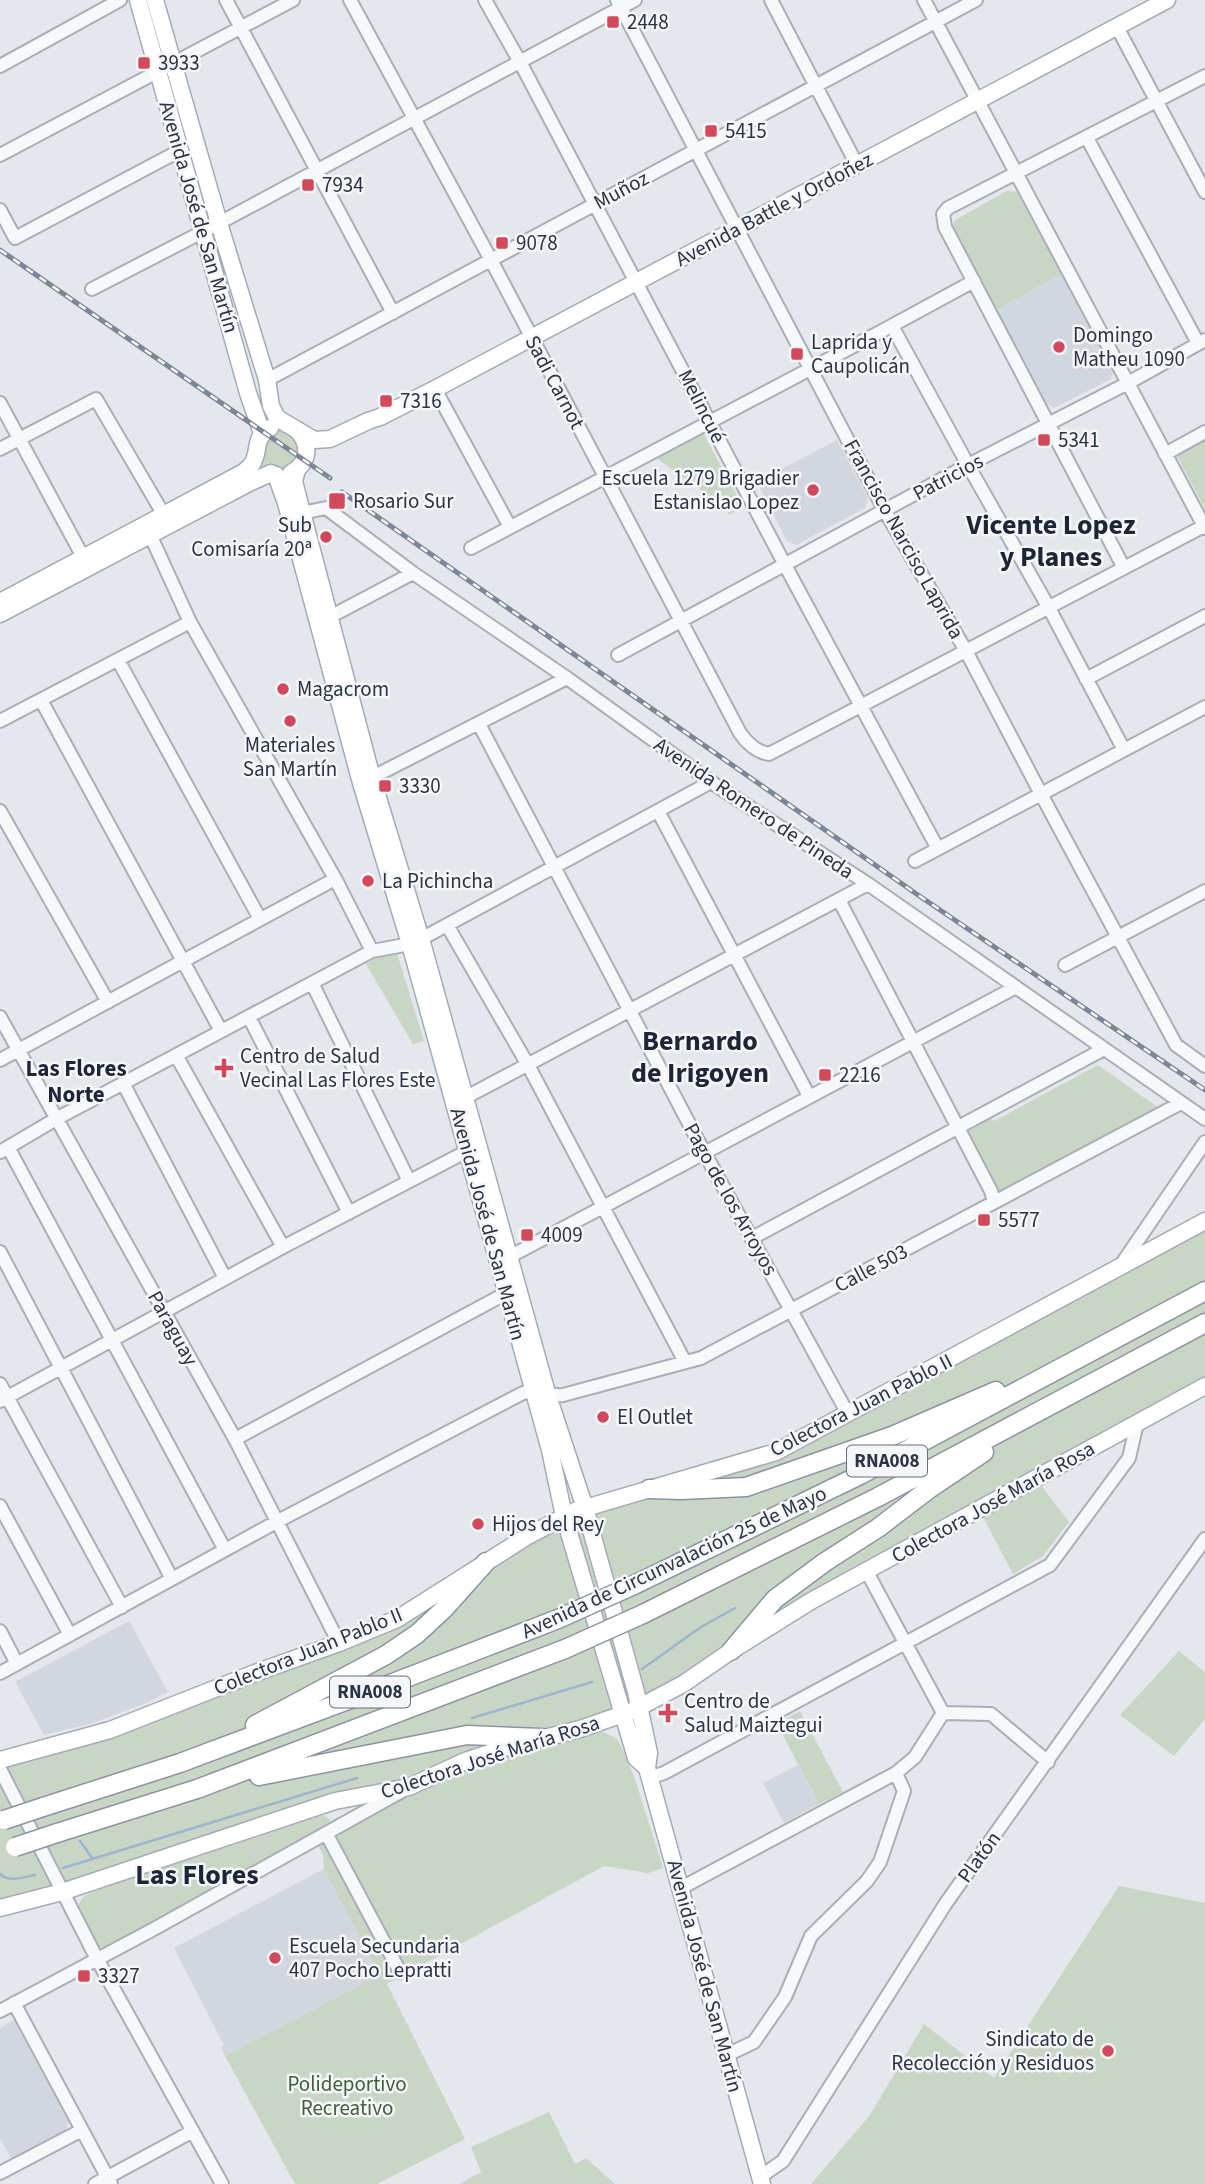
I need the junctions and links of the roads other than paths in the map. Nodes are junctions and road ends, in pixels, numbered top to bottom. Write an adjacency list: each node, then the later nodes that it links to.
1 (120, 0): 19 (street)
2 (138, 0): 20 (main road, Avenida José de San Martín)
3 (155, 0): 18 (main road, Avenida José de San Martín)
4 (226, 0): 16 (street)
5 (293, 0): 16 (street)
6 (350, 0): 25 (street, Sadi Carnot)
7 (485, 0): 17 (street, Melincué)
8 (635, 0): 13 (street)
9 (771, 0): 22 (street)
10 (924, 0): 14 (street)
11 (976, 0): 14 (street, Muñoz)
12 (1167, 0): 15 (main road, Avenida Battle y Ordoñez)
13 (619, 4): 17 (street); 27 (street, Francisco Narciso Laprida)
14 (935, 22): 22 (street, Muñoz); 23 (street)
15 (1116, 27): 23 (main road, Avenida Battle y Ordoñez); 24 (street)
16 (241, 28): 18 (street); 31 (street)
17 (520, 62): 25 (street); 34 (street, Melincué)
18 (173, 64): 20 (street); 36 (main road, Avenida José de San Martín)
19 (0, 66)
20 (158, 72): 28 (main road, Avenida José de San Martín); 29 (street)
21 (1205, 76): 24 (street)
22 (816, 87): 27 (street, Muñoz); 30 (street)
23 (978, 101): 30 (main road, Avenida Battle y Ordoñez); 32 (street)
24 (1156, 101): 26 (street); 33 (street)
25 (415, 117): 31 (street); 39 (street, Sadi Carnot)
26 (1087, 138): 32 (street); 46 (street)
27 (696, 150): 34 (street, Muñoz); 37 (street, Francisco Narciso Laprida)
28 (179, 151): 35 (street); 38 (main road, Avenida José de San Martín)
29 (0, 155)
30 (857, 165): 37 (main road, Avenida Battle y Ordoñez)
31 (317, 170): 36 (street); 43 (street)
32 (1017, 174): 40 (street); 49 (street)
33 (1205, 192)
34 (594, 204): 39 (street, Muñoz); 41 (street, Melincué)
35 (0, 210)
36 (219, 223): 38 (street); 48 (main road, Avenida José de San Martín)
37 (737, 229): 41 (main road, Avenida Battle y Ordoñez); 47 (street, Francisco Narciso Laprida)
38 (202, 231): 42 (street); 57 (main road, Avenida José de San Martín)
39 (491, 260): 43 (street, Muñoz); 45 (street, Sadi Carnot)
40 (974, 281): 44 (street); 54 (street)
41 (636, 282): 45 (main road, Avenida Battle y Ordoñez); 53 (street, Melincué)
42 (92, 289)
43 (393, 313): 48 (street, Muñoz)
44 (892, 326): 47 (street); 63 (street)
45 (532, 338): 50 (main road, Avenida Battle y Ordoñez); 65 (street, Sadi Carnot)
46 (1202, 342): 49 (street, Patricios)
47 (810, 369): 53 (street); 66 (street, Francisco Narciso Laprida)
48 (267, 380): 55 (main road, Avenida José de San Martín)
49 (1128, 383): 54 (street, Patricios); 61 (street)
50 (435, 389): 52 (main road, Avenida Battle y Ordoñez); 69 (street)
51 (0, 403): 58 (street)
52 (380, 417): 55 (main road, Avenida Battle y Ordoñez); 62 (main road, Avenida Battle y Ordoñez)
53 (709, 422): 65 (street); 74 (street, Melincué)
54 (1049, 424): 63 (street, Patricios); 75 (street)
55 (294, 429): 57 (main road); 62 (main road)
56 (1205, 432): 61 (street)
57 (262, 433): 60 (main road)
58 (19, 439): 59 (street); 68 (street); 73 (street)
59 (0, 449)
60 (256, 451): 64 (main road); 68 (main road)
61 (1165, 454): 70 (street)
62 (301, 465): 64 (main road); 67 (main road, Avenida José de San Martín)
63 (968, 466): 66 (street, Patricios); 77 (street)
64 (274, 474): 68 (main road); 80 (main road, Avenida José de San Martín)
65 (604, 477): 69 (street); 81 (street, Sadi Carnot)
66 (886, 511): 74 (street, Patricios); 83 (street, Francisco Narciso Laprida)
67 (302, 513): 76 (street, Avenida Romero de Pineda); 80 (main road, Avenida José de San Martín)
68 (166, 520): 71 (main road)
69 (510, 527): 72 (street)
70 (1204, 527): 75 (street)
71 (148, 529): 73 (main road); 78 (main road); 82 (street)
72 (471, 548)
73 (83, 557): 78 (main road)
74 (785, 565): 81 (street, Patricios); 89 (street, Melincué)
75 (1124, 568): 77 (street)
76 (413, 573): 80 (street); 86 (street, Avenida Romero de Pineda)
77 (1049, 608): 83 (street); 87 (street)
78 (1, 609)
79 (1205, 617): 87 (street)
80 (324, 620): 94 (main road, Avenida José de San Martín)
81 (681, 621): 84 (street, Patricios); 89 (street, Sadi Carnot)
82 (190, 622): 85 (street); 102 (street)
83 (966, 651): 89 (street); 96 (street, Francisco Narciso Laprida)
84 (618, 654)
85 (118, 660): 88 (street); 106 (street)
86 (567, 678): 92 (street); 95 (street, Avenida Romero de Pineda)
87 (1086, 679): 93 (street)
88 (41, 700): 91 (street); 112 (street)
89 (862, 705): 99 (street, Melincué)
90 (1205, 707): 93 (street)
91 (0, 721)
92 (479, 724): 94 (street); 101 (street, Pago de los Arroyos)
93 (1124, 750): 96 (street)
94 (367, 780): 109 (main road, Avenida José de San Martín)
95 (711, 782): 98 (street); 103 (street, Avenida Romero de Pineda)
96 (1041, 794): 99 (street); 108 (street, Francisco Narciso Laprida)
97 (0, 811): 116 (street)
98 (657, 811): 101 (street); 111 (street)
99 (938, 849): 100 (street)
100 (915, 861)
101 (554, 866): 107 (street); 117 (street, Pago de los Arroyos)
102 (335, 879): 106 (street); 110 (street)
103 (868, 884): 105 (street); 115 (street, Avenida Romero de Pineda)
104 (1205, 891): 108 (street)
105 (839, 900): 111 (street); 121 (street)
106 (260, 919): 112 (street)
107 (447, 925): 109 (street); 126 (street)
108 (1117, 938): 113 (street); 127 (street, Francisco Narciso Laprida)
109 (416, 942): 110 (street); 130 (main road, Avenida José de San Martín)
110 (372, 951): 114 (street)
111 (735, 955): 117 (street); 129 (street)
112 (184, 960): 116 (street); 120 (street)
113 (1065, 965)
114 (312, 983): 119 (street); 139 (street)
115 (1016, 987): 121 (street); 122 (street, Avenida Romero de Pineda)
116 (108, 1002): 123 (street)
117 (630, 1011): 126 (street); 138 (street, Pago de los Arroyos)
118 (0, 1017): 123 (street, Paraguay)
119 (248, 1017): 120 (street); 142 (street)
120 (221, 1031): 124 (street)
121 (914, 1041): 129 (street); 134 (street)
122 (1104, 1049): 131 (street, Avenida Romero de Pineda); 134 (street)
123 (18, 1050): 125 (street); 132 (street, Paraguay)
124 (176, 1055): 128 (street); 145 (street)
125 (0, 1060)
126 (528, 1065): 130 (street); 141 (street)
127 (1205, 1066)
128 (123, 1083): 132 (street); 149 (street)
129 (809, 1096): 138 (street)
130 (460, 1101): 136 (main road, Avenida José de San Martín)
131 (1181, 1103): 133 (street, Avenida Romero de Pineda); 140 (street, Calle 503)
132 (56, 1119): 137 (street); 153 (street, Paraguay)
133 (1205, 1119)
134 (958, 1127): 140 (street); 144 (street)
135 (1205, 1142): 148 (street)
136 (472, 1148): 139 (street); 147 (main road, Avenida José de San Martín); 150 (main road, Avenida José de San Martín)
137 (4, 1149): 156 (street)
138 (704, 1152): 141 (street); 144 (street, Pago de los Arroyos)
139 (410, 1181): 142 (street)
140 (994, 1202): 152 (street, Calle 503)
141 (604, 1206): 147 (street); 157 (street)
142 (349, 1213): 145 (street)
143 (1205, 1221): 148 (main road, Colectora Juan Pablo II)
144 (752, 1238): 152 (street, Pago de los Arroyos)
145 (284, 1247): 149 (street)
146 (0, 1252): 158 (street)
147 (509, 1256): 150 (main road, Avenida José de San Martín)
148 (1121, 1265): 164 (main road, Colectora Juan Pablo II)
149 (225, 1278): 153 (street)
150 (512, 1291): 161 (main road, Avenida José de San Martín); 166 (street)
151 (1205, 1292): 155 (highway, Avenida de Circunvalación 25 de Mayo / RNA008)
152 (791, 1310): 157 (street, Calle 503); 164 (street, Pago de los Arroyos)
153 (163, 1311): 156 (street); 166 (street, Paraguay)
154 (1205, 1323): 163 (highway, Avenida de Circunvalación 25 de Mayo / RNA008)
155 (1137, 1329): 167 (highway, RNA008); 191 (highway, Avenida de Circunvalación 25 de Mayo / RNA008, bridge)
156 (111, 1339): 158 (street); 173 (street)
157 (685, 1362): 161 (street, Calle 503)
158 (61, 1367): 162 (street); 176 (street)
159 (0, 1384): 162 (street)
160 (1205, 1386): 165 (main road, Colectora José María Rosa)
161 (540, 1392): 169 (main road, Avenida José de San Martín); 170 (main road, Avenida José de San Martín); 171 (street, Calle 503)
162 (4, 1399): 177 (street)
163 (1056, 1402): 182 (highway); 196 (highway, Avenida de Circunvalación 25 de Mayo / RNA008, bridge)
164 (848, 1414): 167 (main road, Colectora Juan Pablo II)
165 (1137, 1423): 175 (main road, Colectora José María Rosa); 180 (street)
166 (235, 1439): 171 (street, Paraguay)
167 (649, 1489): 169 (main road, Colectora Juan Pablo II)
168 (0, 1506): 179 (street)
169 (585, 1508): 170 (main road, Colectora Juan Pablo II); 185 (main road, Avenida José de San Martín)
170 (564, 1516): 174 (main road, Colectora Juan Pablo II); 187 (main road, Avenida José de San Martín)
171 (278, 1521): 173 (street, Calle 503); 181 (street, Paraguay)
172 (1205, 1540): 190 (street, Platón)
173 (225, 1550): 176 (street, Calle 503)
174 (486, 1562): 181 (main road, Colectora Juan Pablo II); 191 (highway)
175 (867, 1572): 180 (street); 182 (main road, Colectora José María Rosa)
176 (172, 1580): 177 (street, Calle 503)
177 (122, 1607): 179 (street, Calle 503)
178 (0, 1631): 183 (street)
179 (69, 1635): 183 (street, Calle 503)
180 (906, 1642): 186 (street); 193 (street)
181 (339, 1643): 189 (main road, Colectora Juan Pablo II)
182 (731, 1650): 185 (main road, Colectora José María Rosa)
183 (17, 1664): 184 (street, Calle 503)
184 (0, 1673)
185 (639, 1707): 187 (main road, Colectora José María Rosa); 193 (main road, Avenida José de San Martín)
186 (943, 1713): 190 (street); 194 (street)
187 (622, 1714): 188 (main road, Colectora José María Rosa); 193 (main road, Avenida José de San Martín)
188 (542, 1738): 195 (main road, Colectora José María Rosa); 196 (highway)
189 (0, 1759)
190 (1048, 1762): 211 (street, Platón)
191 (180, 1763): 197 (highway, Avenida de Circunvalación 25 de Mayo / RNA008, bridge)
192 (0, 1769): 201 (street)
193 (648, 1773): 200 (main road, Avenida José de San Martín)
194 (896, 1773): 200 (street); 207 (street)
195 (409, 1787): 198 (street); 201 (main road, Colectora José María Rosa)
196 (197, 1789): 199 (highway, Avenida de Circunvalación 25 de Mayo / RNA008, bridge)
197 (2, 1821)
198 (326, 1833): 203 (street); 204 (street)
199 (8, 1849)
200 (681, 1888): 207 (main road, Avenida José de San Martín)
201 (62, 1892): 202 (main road, Colectora José María Rosa); 203 (street)
202 (0, 1908)
203 (97, 1959): 205 (street); 209 (street)
204 (400, 1972)
205 (14, 2003): 206 (street); 208 (street)
206 (0, 2011)
207 (727, 2055): 211 (main road, Avenida José de San Martín)
208 (82, 2130): 210 (street); 212 (street)
209 (193, 2132): 212 (street); 214 (street)
210 (0, 2173)
211 (761, 2180)
212 (109, 2181): 213 (street)
213 (94, 2184)
214 (222, 2184)

